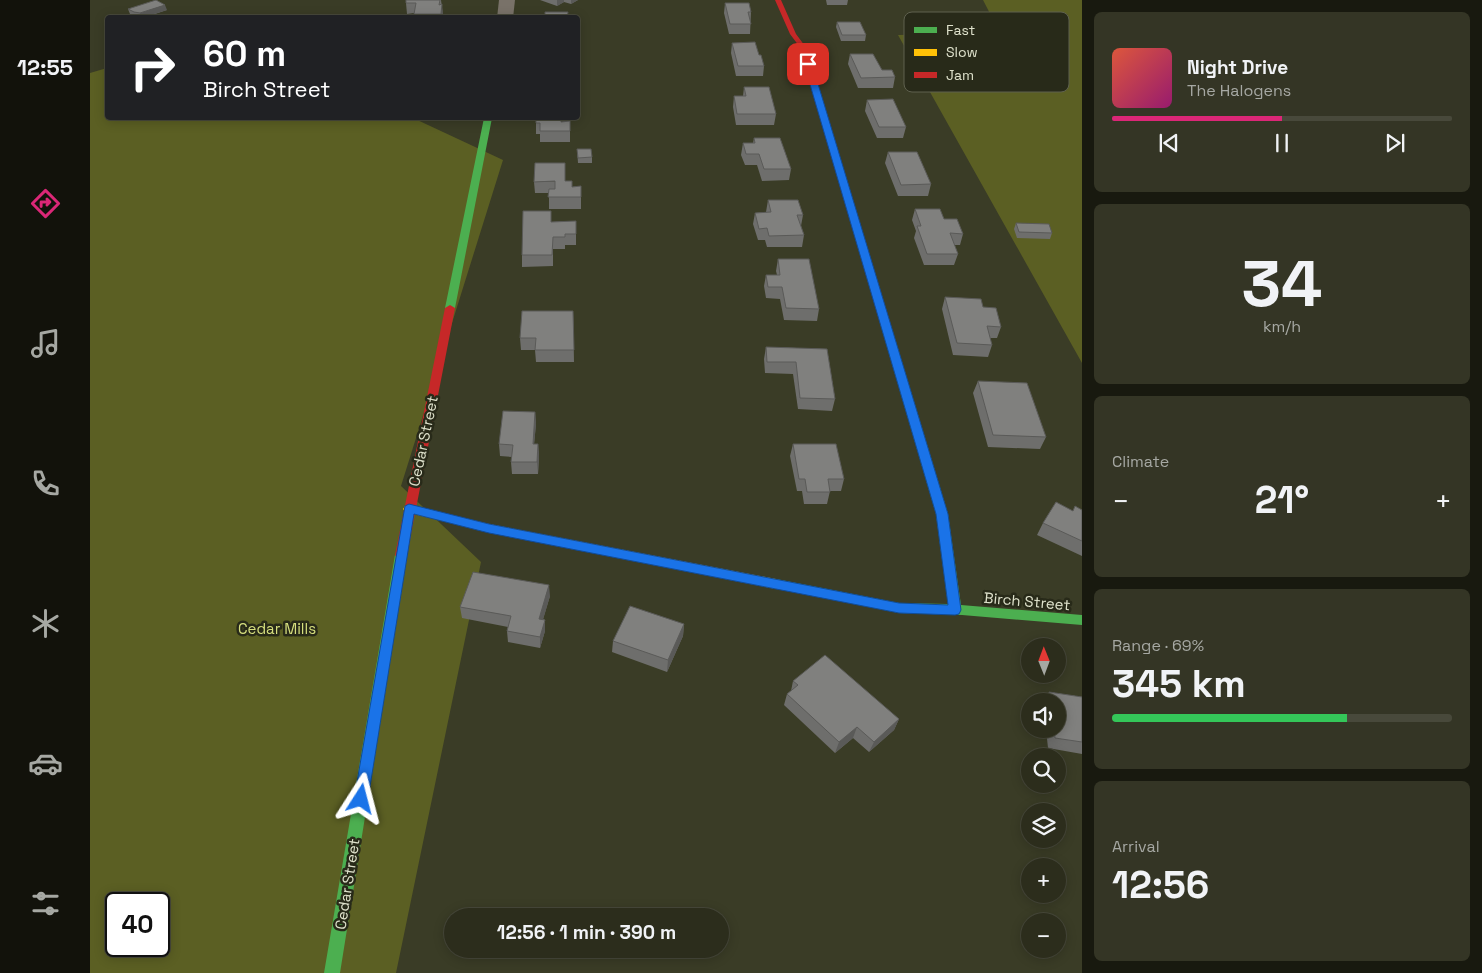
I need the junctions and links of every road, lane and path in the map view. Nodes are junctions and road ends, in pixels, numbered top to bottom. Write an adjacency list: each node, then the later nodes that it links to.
1 (507, 0): 3 (street)
2 (778, 0): 6 (street)
3 (505, 15)
4 (488, 120): 5 (street, Cedar Street)
5 (409, 509): 6 (street, Birch Street); 8 (street, Cedar Street)
6 (955, 610): 7 (street, Birch Street)
7 (1082, 620)
8 (332, 973)

